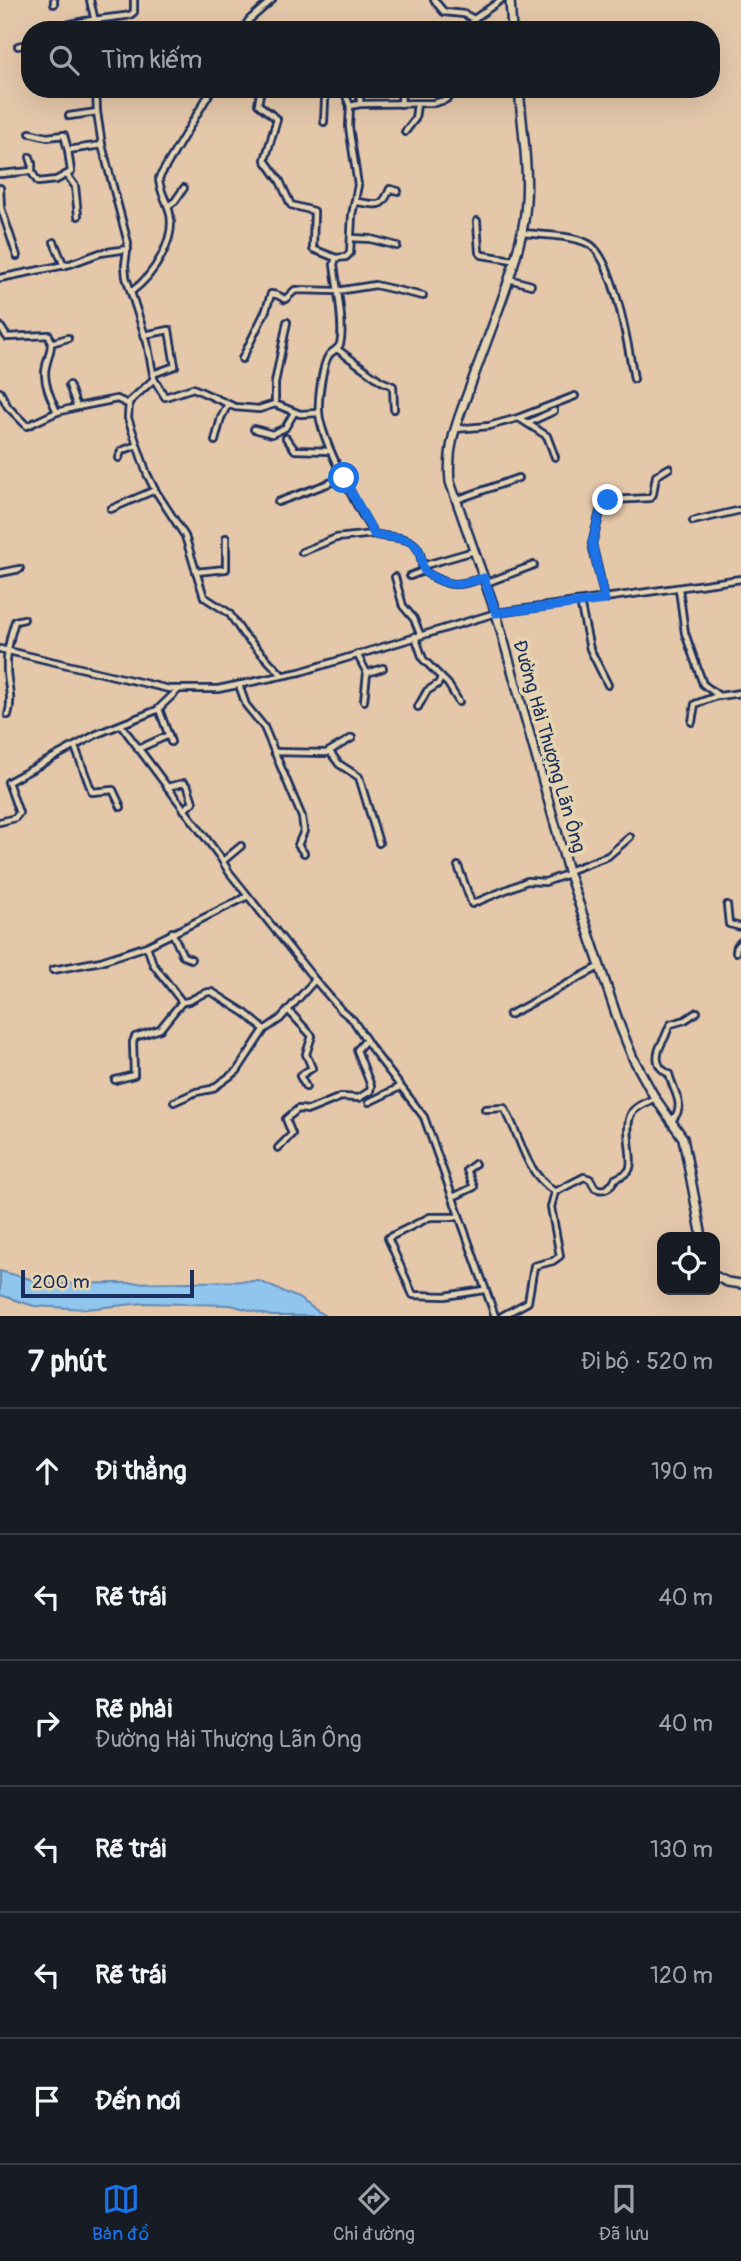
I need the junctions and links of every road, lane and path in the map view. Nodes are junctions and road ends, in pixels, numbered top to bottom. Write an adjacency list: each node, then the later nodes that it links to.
1 (90, 0): 8 (street)
2 (134, 0): 8 (street)
3 (272, 0): 9 (street)
4 (434, 0): 7 (street)
5 (501, 0): 7 (street)
6 (510, 0): 10 (street)
7 (474, 19)
8 (96, 21)
9 (248, 21)
10 (511, 21)
11 (21, 45): 12 (street)
12 (18, 46)
13 (96, 98): 26 (street)
14 (207, 98): 41 (street)
15 (259, 98): 50 (street)
16 (325, 98): 28 (street)
17 (347, 98): 25 (street)
18 (360, 98): 22 (street)
19 (401, 98): 23 (street)
20 (446, 98): 24 (street)
21 (520, 98): 44 (street, Đường Hải Thượng Lãn Ông)
22 (360, 104): 23 (street); 25 (street)
23 (401, 104): 24 (street)
24 (417, 104): 29 (street)
25 (350, 106): 40 (street)
26 (97, 113): 27 (street); 31 (street)
27 (69, 116)
28 (324, 122)
29 (405, 132)
30 (30, 133): 32 (street)
31 (102, 145): 32 (street); 48 (street)
32 (68, 150): 36 (street)
33 (30, 158): 34 (street)
34 (32, 172): 35 (street); 36 (street)
35 (0, 174)
36 (67, 174): 42 (street)
37 (0, 188): 49 (street)
38 (184, 188): 41 (street)
39 (398, 191): 40 (street)
40 (356, 202): 45 (street)
41 (168, 206): 57 (street)
42 (78, 216)
43 (477, 221): 51 (street)
44 (522, 233): 51 (street, Đường Hải Thượng Lãn Ông); 67 (street)
45 (351, 238): 47 (street); 50 (street)
46 (54, 242): 52 (street)
47 (397, 246)
48 (128, 249): 52 (street); 57 (street)
49 (18, 256)
50 (336, 258): 56 (street)
51 (513, 260): 54 (street, Đường Hải Thượng Lãn Ông)
52 (64, 266): 53 (street)
53 (0, 278)
54 (508, 279): 55 (street); 85 (street, Đường Hải Thượng Lãn Ông)
55 (531, 285)
56 (337, 291): 58 (street); 64 (street); 65 (street)
57 (131, 292): 61 (street)
58 (423, 296)
59 (287, 322): 73 (street)
60 (0, 326): 63 (street)
61 (144, 335): 66 (street); 66 (street)
62 (68, 338): 63 (street)
63 (51, 343): 79 (street)
64 (337, 348): 77 (street); 81 (street)
65 (242, 359)
66 (154, 377): 71 (street); 72 (street)
67 (634, 379)
68 (69, 385): 76 (street)
69 (0, 392): 75 (street)
70 (575, 396): 82 (street)
71 (128, 404): 76 (street); 88 (street)
72 (228, 404): 73 (street); 87 (street)
73 (275, 404): 80 (street)
74 (0, 407): 75 (street)
75 (8, 407): 79 (street)
76 (77, 407): 79 (street)
77 (394, 409)
78 (554, 411): 83 (street)
79 (57, 412)
80 (295, 412): 81 (street); 84 (street)
81 (318, 413): 89 (street)
82 (518, 418): 83 (street); 85 (street)
83 (528, 423): 90 (street)
84 (254, 429)
85 (455, 429): 96 (street, Đường Hải Thượng Lãn Ông)
86 (286, 438): 89 (street)
87 (215, 441)
88 (137, 445): 91 (street); 95 (street)
89 (331, 451): 93 (street)
90 (555, 457)
91 (119, 458)
92 (669, 468): 115 (street)
93 (344, 478): 97 (street); 101 (street)
94 (518, 478): 96 (street)
95 (155, 490): 98 (street); 108 (street)
96 (455, 500): 103 (street, Đường Hải Thượng Lãn Ông)
97 (278, 502)
98 (110, 509)
99 (741, 510): 100 (street)
100 (693, 521)
101 (374, 534): 104 (street); 106 (street)
102 (226, 538): 108 (street)
103 (474, 551): 106 (street); 113 (street, Đường Hải Thượng Lãn Ông)
104 (302, 552)
105 (534, 565): 113 (street)
106 (423, 568): 110 (street); 113 (street)
107 (20, 569): 109 (street)
108 (196, 572): 125 (street)
109 (0, 573)
110 (410, 576)
111 (395, 577): 119 (street)
112 (741, 579): 114 (street)
113 (485, 580): 117 (street, Đường Hải Thượng Lãn Ông)
114 (679, 589): 115 (street); 131 (street)
115 (605, 600): 116 (street)
116 (580, 602): 117 (street); 128 (street)
117 (496, 613): 119 (street); 156 (street, Đường Hải Thượng Lãn Ông)
118 (24, 619): 121 (street)
119 (418, 635): 122 (street); 126 (street)
120 (0, 649): 121 (street)
121 (8, 651): 129 (street); 136 (street)
122 (357, 654): 124 (street); 125 (street)
123 (383, 668): 124 (street)
124 (367, 673): 132 (street)
125 (282, 675): 127 (street)
126 (441, 678): 133 (street); 134 (street)
127 (239, 685): 129 (street); 144 (street)
128 (608, 685)
129 (178, 690): 135 (street)
130 (741, 694): 131 (street)
131 (717, 696): 137 (street)
132 (364, 701)
133 (459, 702)
134 (418, 707)
135 (159, 709): 138 (street); 139 (street)
136 (8, 715)
137 (692, 722)
138 (121, 725): 142 (street); 143 (street)
139 (169, 735): 141 (street); 143 (street)
140 (352, 738): 145 (street)
141 (171, 742)
142 (75, 747): 147 (street); 149 (street)
143 (138, 749): 146 (street)
144 (274, 752): 145 (street); 153 (street)
145 (330, 752): 151 (street)
146 (167, 787): 148 (street); 148 (street)
147 (121, 807)
148 (184, 810): 154 (street)
149 (0, 822)
150 (630, 838): 156 (street)
151 (379, 843)
152 (241, 846): 154 (street)
153 (304, 853)
154 (223, 861): 157 (street)
155 (458, 866): 156 (street)
156 (569, 872): 165 (street, Đường Hải Thượng Lãn Ông)
157 (248, 896): 160 (street); 167 (street)
158 (726, 905): 159 (street)
159 (741, 927)
160 (172, 932): 162 (street); 164 (street)
161 (741, 942): 163 (street)
162 (147, 946): 166 (street); 168 (street)
163 (736, 952)
164 (191, 959)
165 (599, 967): 171 (street); 177 (street, Đường Hải Thượng Lãn Ông)
166 (53, 970)
167 (314, 980): 169 (street); 173 (street)
168 (181, 1002): 172 (street); 174 (street)
169 (288, 1010): 172 (street); 175 (street)
170 (697, 1012): 181 (street)
171 (509, 1015)
172 (264, 1030): 178 (street)
173 (366, 1040): 176 (street); 182 (street)
174 (116, 1080)
175 (306, 1087)
176 (400, 1087): 179 (street); 185 (street)
177 (655, 1098): 181 (street, Đường Hải Thượng Lãn Ông); 184 (street)
178 (174, 1102)
179 (369, 1102)
180 (485, 1109): 184 (street)
181 (672, 1121): 187 (street, Đường Hải Thượng Lãn Ông)
182 (278, 1148)
183 (475, 1164): 185 (street)
184 (555, 1192): 192 (street)
185 (453, 1197): 186 (street)
186 (459, 1217): 190 (street); 190 (street)
187 (701, 1232)
188 (720, 1278): 189 (street)
189 (741, 1284)
190 (484, 1290): 191 (street)
191 (495, 1316)
192 (502, 1316)

